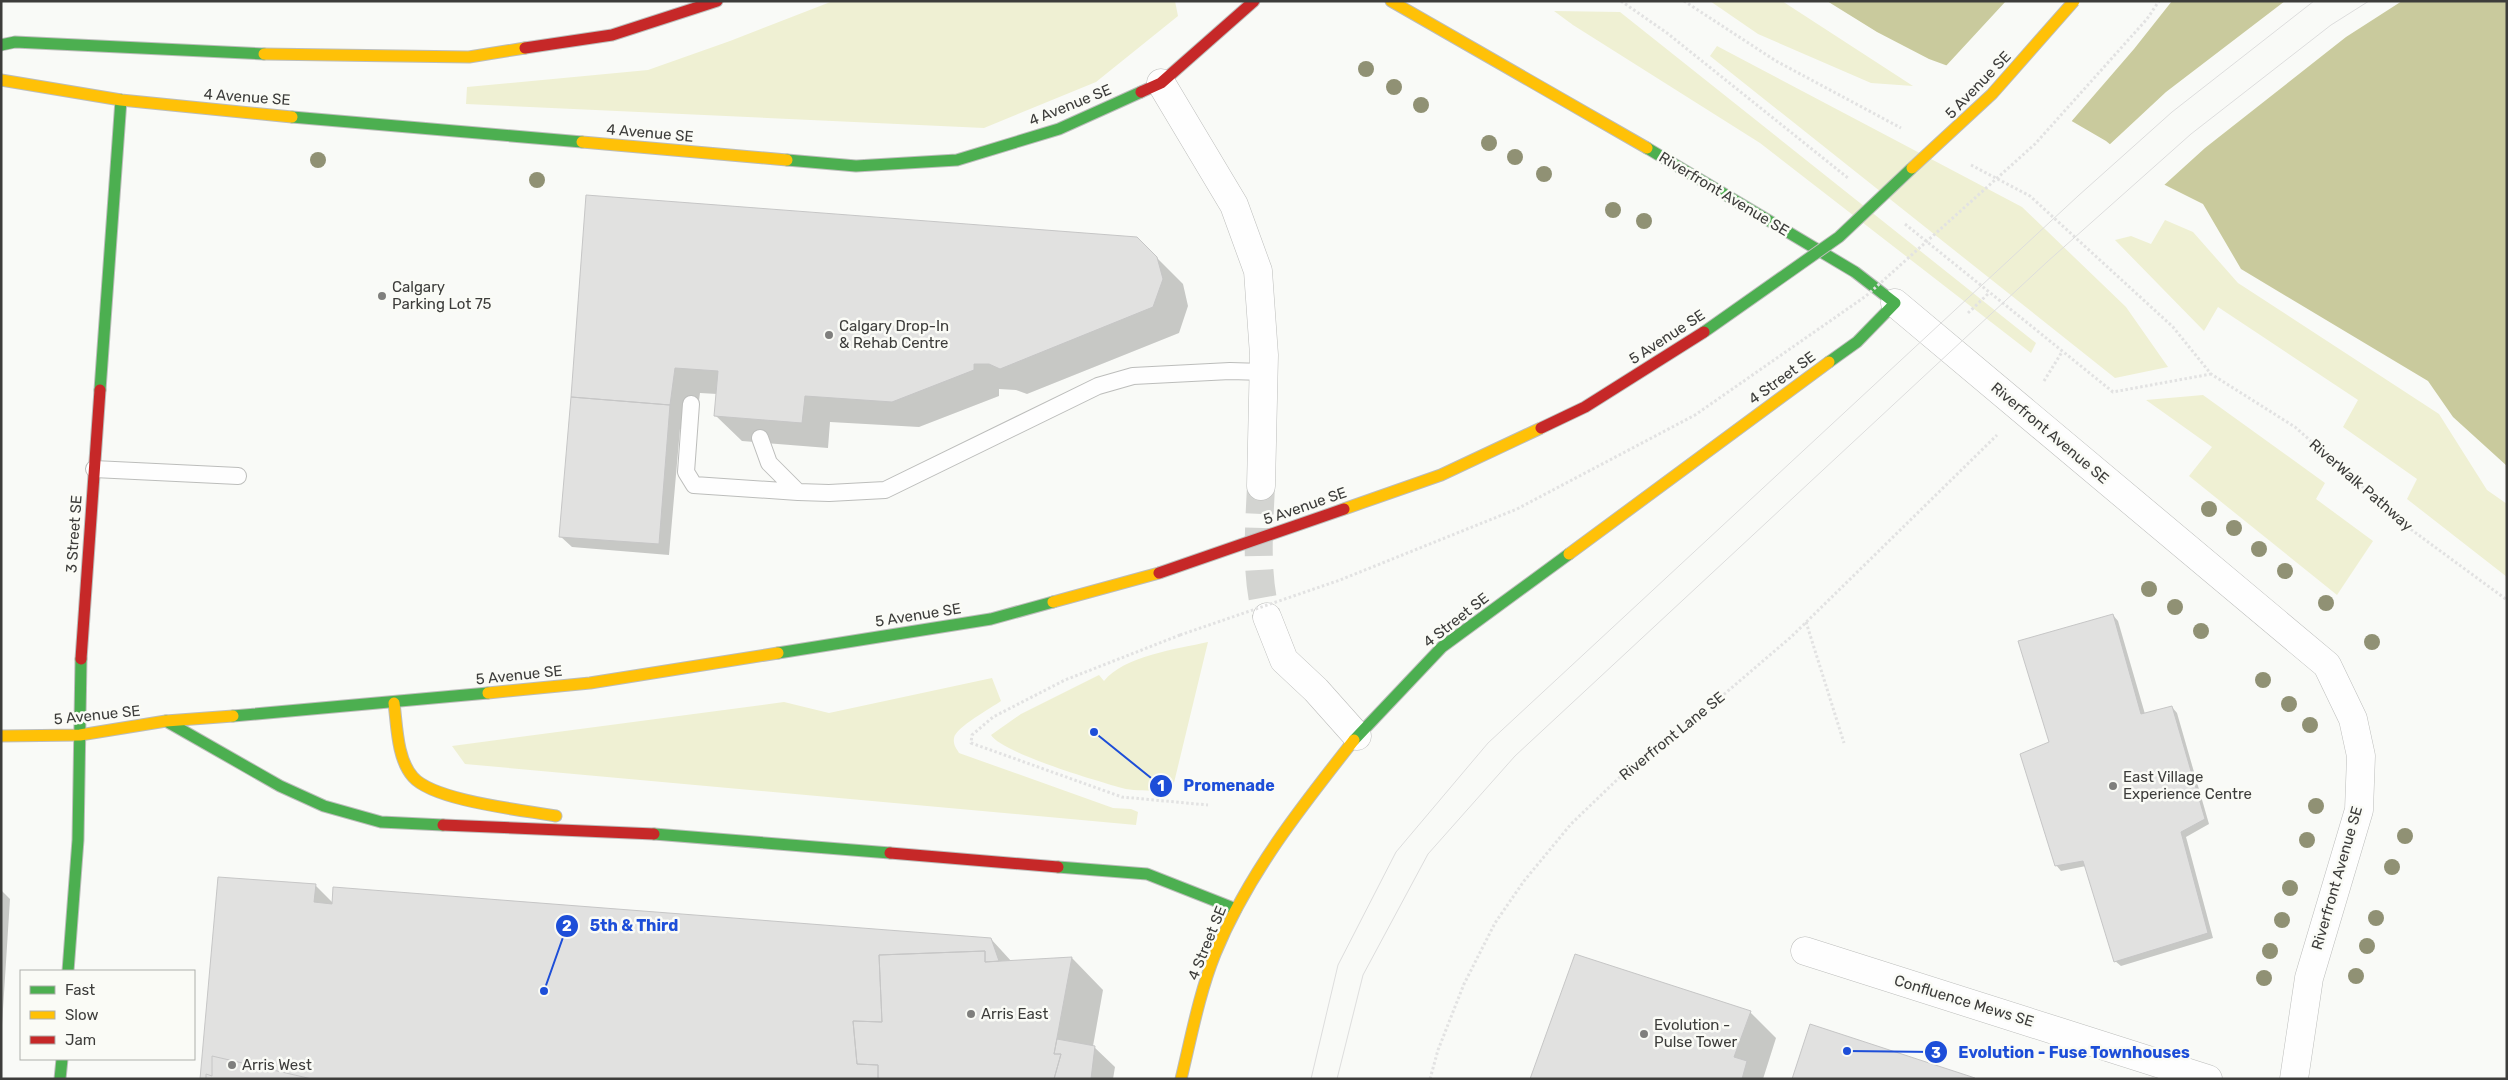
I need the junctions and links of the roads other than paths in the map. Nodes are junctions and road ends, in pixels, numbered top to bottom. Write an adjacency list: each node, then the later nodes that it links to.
1 (717, 1): 5 (main road)
2 (1254, 1): 7 (main road, 4 Avenue SE)
3 (1391, 1): 9 (main road, Riverfront Avenue SE)
4 (2074, 1): 18 (main road, 5 Avenue SE, bridge)
5 (1, 45)
6 (1, 80): 8 (main road, 4 Avenue SE)
7 (1161, 83): 8 (main road, 4 Avenue SE); 10 (street)
8 (121, 100): 13 (main road, 3 Street SE)
9 (1895, 303): 22 (main road, 4 Street SE); 31 (street, Riverfront Avenue SE)
10 (1264, 372): 15 (street); 16 (lane)
11 (691, 404): 16 (lane)
12 (760, 438): 16 (lane)
13 (94, 469): 14 (lane); 20 (main road, 3 Street SE)
14 (238, 476)
15 (1261, 486)
16 (798, 492)
17 (1267, 617): 22 (street)
18 (394, 703): 19 (main road, 5 Avenue SE); 23 (main road)
19 (166, 721): 20 (main road, 5 Avenue SE); 23 (main road)
20 (80, 735): 21 (main road, 5 Avenue SE); 26 (main road, 3 Street SE)
21 (1, 736)
22 (1357, 736): 24 (main road, 4 Street SE)
23 (643, 833): 24 (main road)
24 (1236, 909): 29 (main road, 4 Street SE)
25 (1805, 951): 30 (street, Confluence Mews SE)
26 (68, 970)
27 (62, 1060): 28 (main road)
28 (60, 1079)
29 (1181, 1079)
30 (2208, 1079)
31 (2294, 1079)

